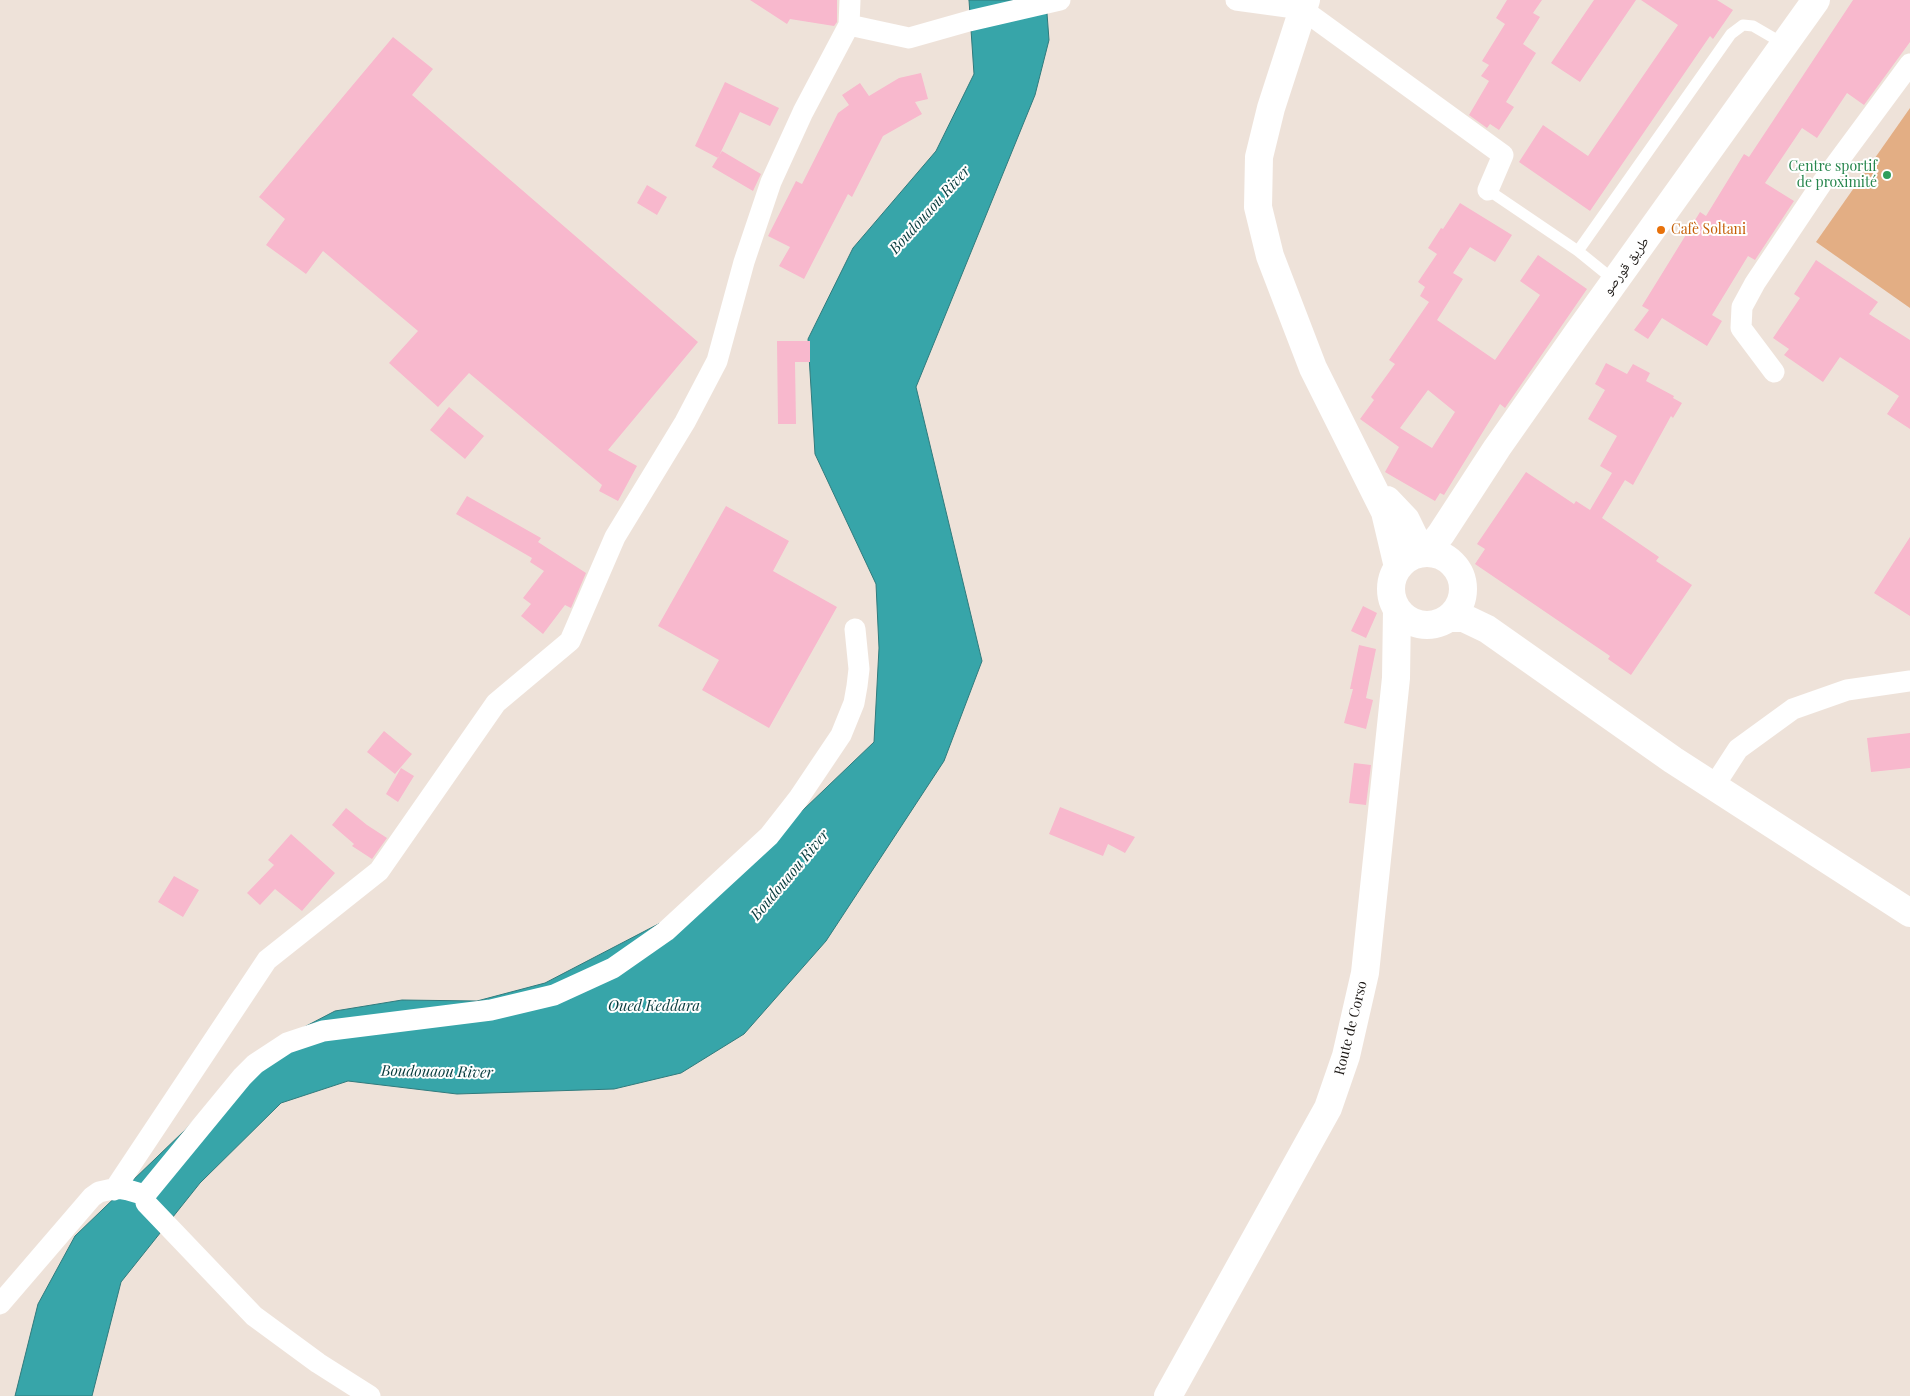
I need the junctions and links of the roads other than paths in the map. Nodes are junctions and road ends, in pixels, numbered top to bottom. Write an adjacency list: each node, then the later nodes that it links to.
1 (850, 0): 6 (street)
2 (1060, 0): 6 (street)
3 (1236, 0): 5 (street)
4 (1816, 0): 7 (main road, طريق قورصو)
5 (1304, 5): 9 (street); 13 (main road)
6 (849, 25): 25 (street)
7 (1784, 44): 10 (lane); 11 (main road, طريق قورصو)
8 (1910, 64): 12 (street)
9 (1488, 190): 10 (lane)
10 (1578, 250): 11 (lane)
11 (1615, 282): 14 (main road, طريق قورصو)
12 (1774, 372)
13 (1367, 479): 14 (main road); 15 (main road)
14 (1433, 556): 15 (main road); 16 (main road)
15 (1398, 566): 17 (main road)
16 (1464, 593): 18 (main road); 20 (main road)
17 (1397, 610): 18 (main road); 21 (main road, Route de Corso)
18 (1440, 622): 20 (main road); 21 (main road, Route de Corso)
19 (855, 629): 26 (street)
20 (1488, 629): 23 (main road)
21 (1396, 678): 29 (main road, Route de Corso)
22 (1910, 681): 23 (street)
23 (1714, 786): 24 (main road)
24 (1910, 913)
25 (114, 1190): 26 (street); 27 (street)
26 (146, 1199): 28 (street)
27 (0, 1304)
28 (370, 1396)
29 (1168, 1396)

